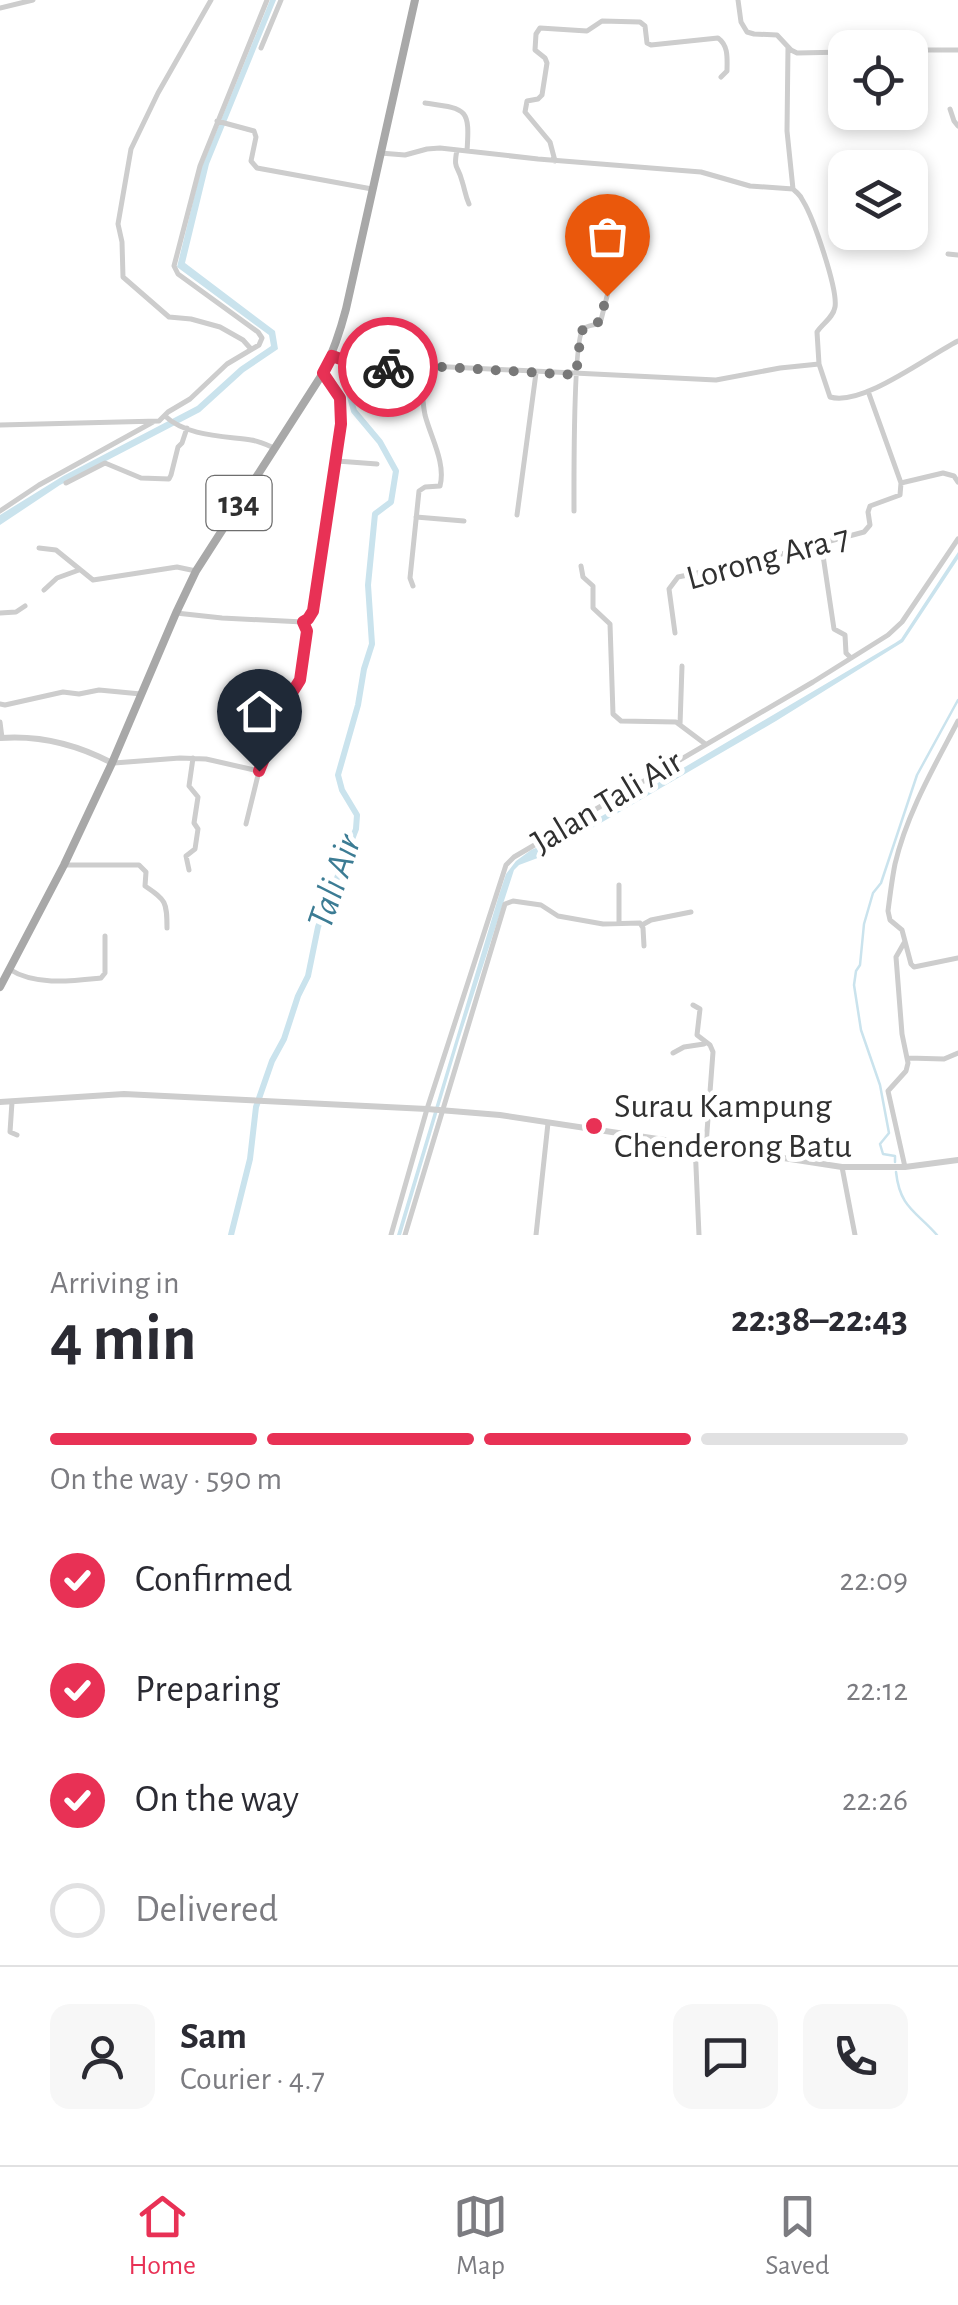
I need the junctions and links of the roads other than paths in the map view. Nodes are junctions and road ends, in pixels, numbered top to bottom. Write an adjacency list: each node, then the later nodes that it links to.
1 (33, 0): 7 (street)
2 (211, 0): 29 (street)
3 (267, 0): 16 (street)
4 (281, 0): 9 (street)
5 (415, 0): 20 (main road, 134)
6 (738, 0): 8 (street)
7 (0, 8)
8 (788, 47): 12 (street); 23 (street)
9 (262, 48)
10 (928, 50): 11 (street)
11 (958, 50)
12 (828, 52)
13 (721, 77): 21 (street)
14 (424, 104): 19 (street)
15 (950, 108): 17 (street)
16 (218, 122): 22 (street); 29 (street)
17 (958, 126)
18 (457, 150): 19 (street); 20 (street); 24 (street)
19 (468, 151): 21 (street)
20 (380, 153): 22 (main road, 134)
21 (554, 160): 23 (street)
22 (372, 189): 30 (main road, 134)
23 (792, 189): 31 (street)
24 (469, 204)
25 (624, 225): 35 (street)
26 (948, 254): 27 (street)
27 (958, 255)
28 (958, 341): 36 (street)
29 (251, 350): 37 (street)
30 (332, 356): 32 (street); 33 (main road, 134)
31 (819, 364): 35 (street); 36 (street)
32 (420, 366): 34 (street); 50 (street)
33 (323, 373): 41 (main road, 134); 42 (street)
34 (536, 373): 35 (street); 49 (street)
35 (576, 375): 48 (street)
36 (868, 391): 44 (street)
37 (166, 418): 38 (street); 40 (street)
38 (155, 421): 39 (street); 47 (street)
39 (0, 425)
40 (187, 428): 41 (street); 46 (street)
41 (274, 448): 57 (main road, 134)
42 (337, 461): 43 (street); 63 (street)
43 (377, 464)
44 (901, 482): 45 (street); 53 (street, Lorong Ara 7)
45 (958, 482)
46 (66, 483)
47 (0, 511)
48 (574, 511)
49 (517, 516)
50 (416, 517): 51 (street); 58 (street)
51 (464, 520)
52 (958, 538): 65 (street, Jalan Tali Air)
53 (821, 542): 64 (street, Lorong Ara 7); 65 (street)
54 (38, 548): 56 (street)
55 (581, 566): 71 (street)
56 (79, 570): 57 (street); 59 (street)
57 (196, 571): 62 (main road, 134)
58 (414, 586)
59 (44, 590)
60 (26, 606): 61 (street)
61 (0, 613)
62 (176, 613): 63 (street); 67 (main road, 134)
63 (303, 622): 76 (street)
64 (675, 633)
65 (852, 659): 73 (street, Jalan Tali Air)
66 (682, 666): 71 (street)
67 (142, 694): 68 (street); 75 (main road, 134)
68 (0, 704)
69 (958, 721): 86 (street)
70 (0, 722): 72 (street)
71 (680, 725): 73 (street)
72 (1, 738): 75 (street)
73 (705, 744): 98 (street, Jalan Tali Air)
74 (193, 758): 75 (street); 76 (street); 79 (street)
75 (112, 763): 78 (main road, 134)
76 (259, 771): 77 (street)
77 (246, 824)
78 (64, 864): 84 (street); 89 (main road, 134)
79 (190, 870)
80 (619, 884): 82 (street)
81 (691, 912): 83 (street)
82 (618, 924): 83 (street); 99 (street)
83 (642, 925): 87 (street)
84 (166, 928)
85 (106, 936): 89 (street)
86 (906, 940): 88 (street); 95 (street)
87 (644, 946)
88 (958, 958)
89 (9, 970): 90 (main road, 134)
90 (0, 987)
91 (693, 1005): 92 (street)
92 (706, 1043): 93 (street); 103 (street)
93 (673, 1053)
94 (958, 1053): 95 (street)
95 (908, 1058): 106 (street)
96 (0, 1102): 97 (street)
97 (12, 1102): 98 (street); 101 (street)
98 (428, 1109): 99 (street); 107 (street, Jalan Tali Air)
99 (443, 1110): 100 (street); 108 (street)
100 (548, 1123): 102 (street); 109 (street)
101 (17, 1135)
102 (696, 1144): 103 (street); 110 (street)
103 (706, 1146): 105 (street)
104 (958, 1160): 106 (street)
105 (842, 1167): 106 (street); 111 (street)
106 (905, 1167)
107 (391, 1235)
108 (404, 1235)
109 (536, 1235)
110 (699, 1235)
111 (856, 1235)

